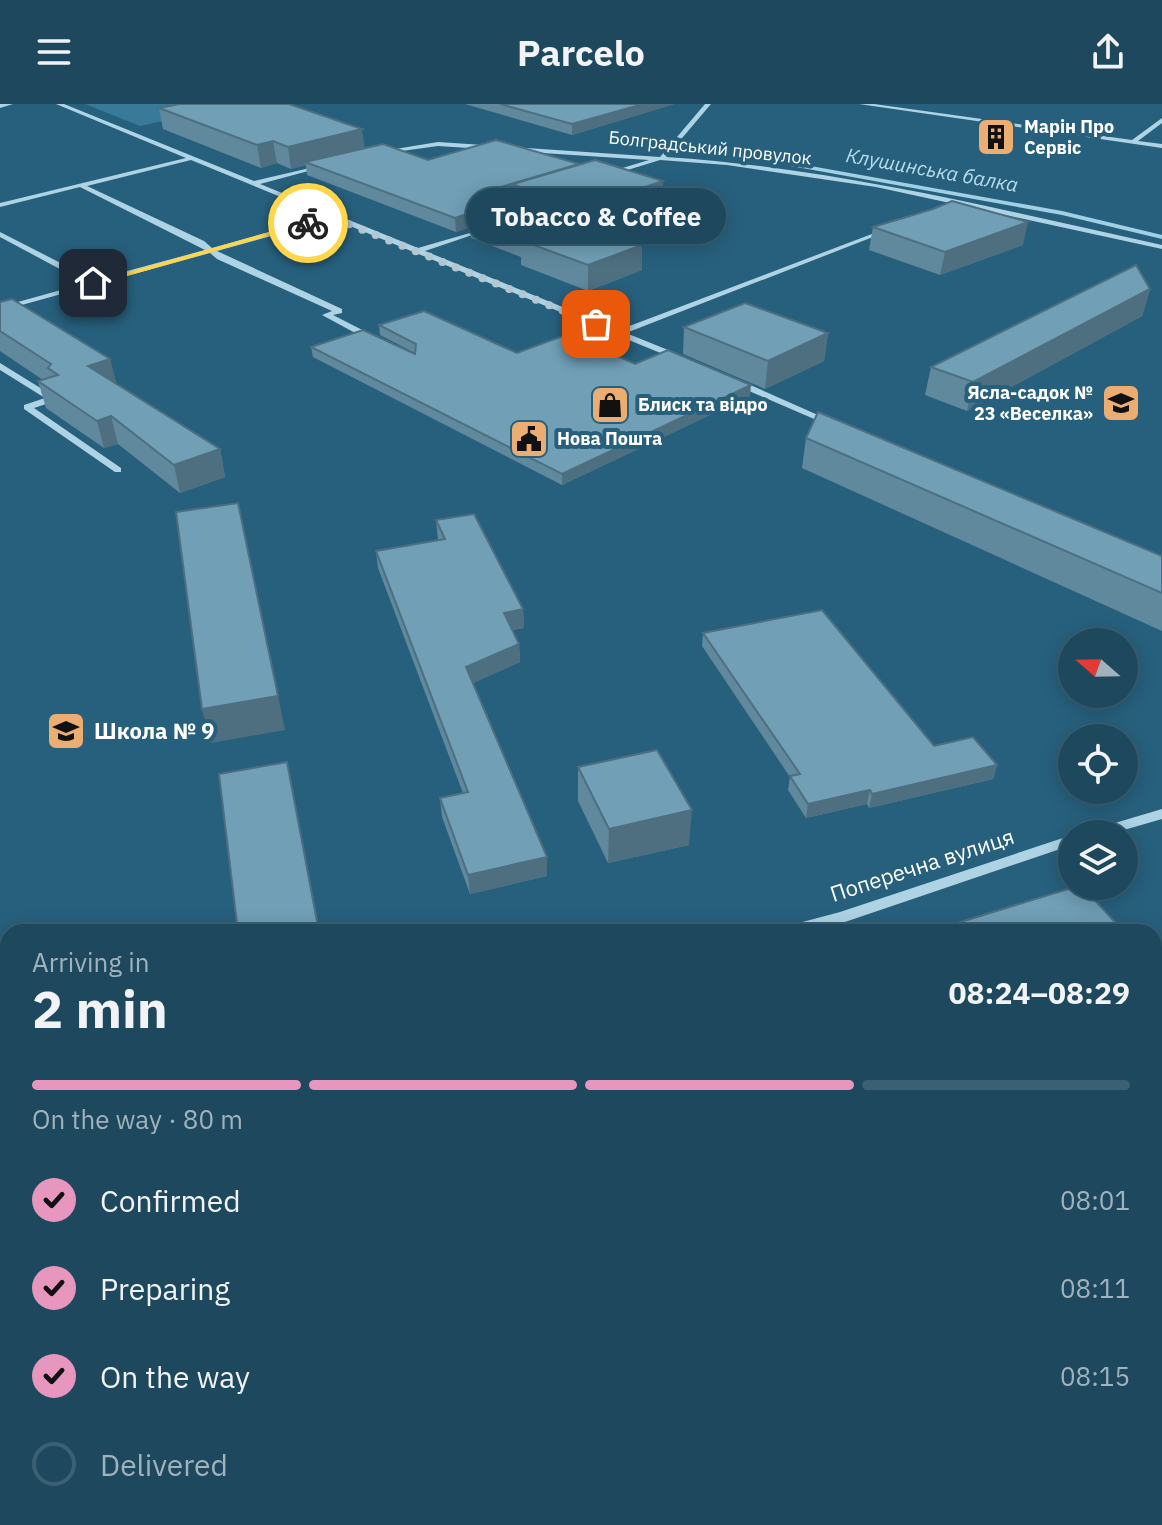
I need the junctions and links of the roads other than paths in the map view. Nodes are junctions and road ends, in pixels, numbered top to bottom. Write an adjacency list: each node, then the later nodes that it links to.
1 (10, 104): 5 (street)
2 (59, 104): 11 (street)
3 (708, 104): 10 (street)
4 (862, 104): 7 (street)
5 (0, 106)
6 (1162, 120): 7 (street)
7 (1133, 142): 8 (street)
8 (1162, 146)
9 (374, 153): 10 (street, Болградський провулок)
10 (662, 158): 13 (street); 16 (street, Болградський провулок)
11 (189, 159): 14 (street); 15 (street)
12 (330, 164): 14 (street)
13 (591, 179)
14 (252, 184): 19 (street)
15 (80, 185): 17 (street); 24 (street)
16 (960, 202): 18 (street); 23 (street, Болградський провулок)
17 (0, 205)
18 (946, 207)
19 (331, 217): 24 (street); 25 (street)
20 (495, 226): 25 (street)
21 (892, 228): 28 (street)
22 (0, 234): 26 (street)
23 (1162, 247)
24 (211, 250): 26 (street); 29 (street)
25 (417, 251): 28 (street)
26 (93, 283): 27 (street)
27 (0, 309)
28 (618, 333): 30 (street)
29 (388, 346)
30 (692, 364)
31 (0, 366): 34 (street)
32 (721, 376): 33 (street)
33 (846, 429)
34 (118, 470)
35 (1162, 814): 36 (street)
36 (1138, 821)
37 (1058, 845): 38 (street, Поперечна вулиця)
38 (815, 924)

